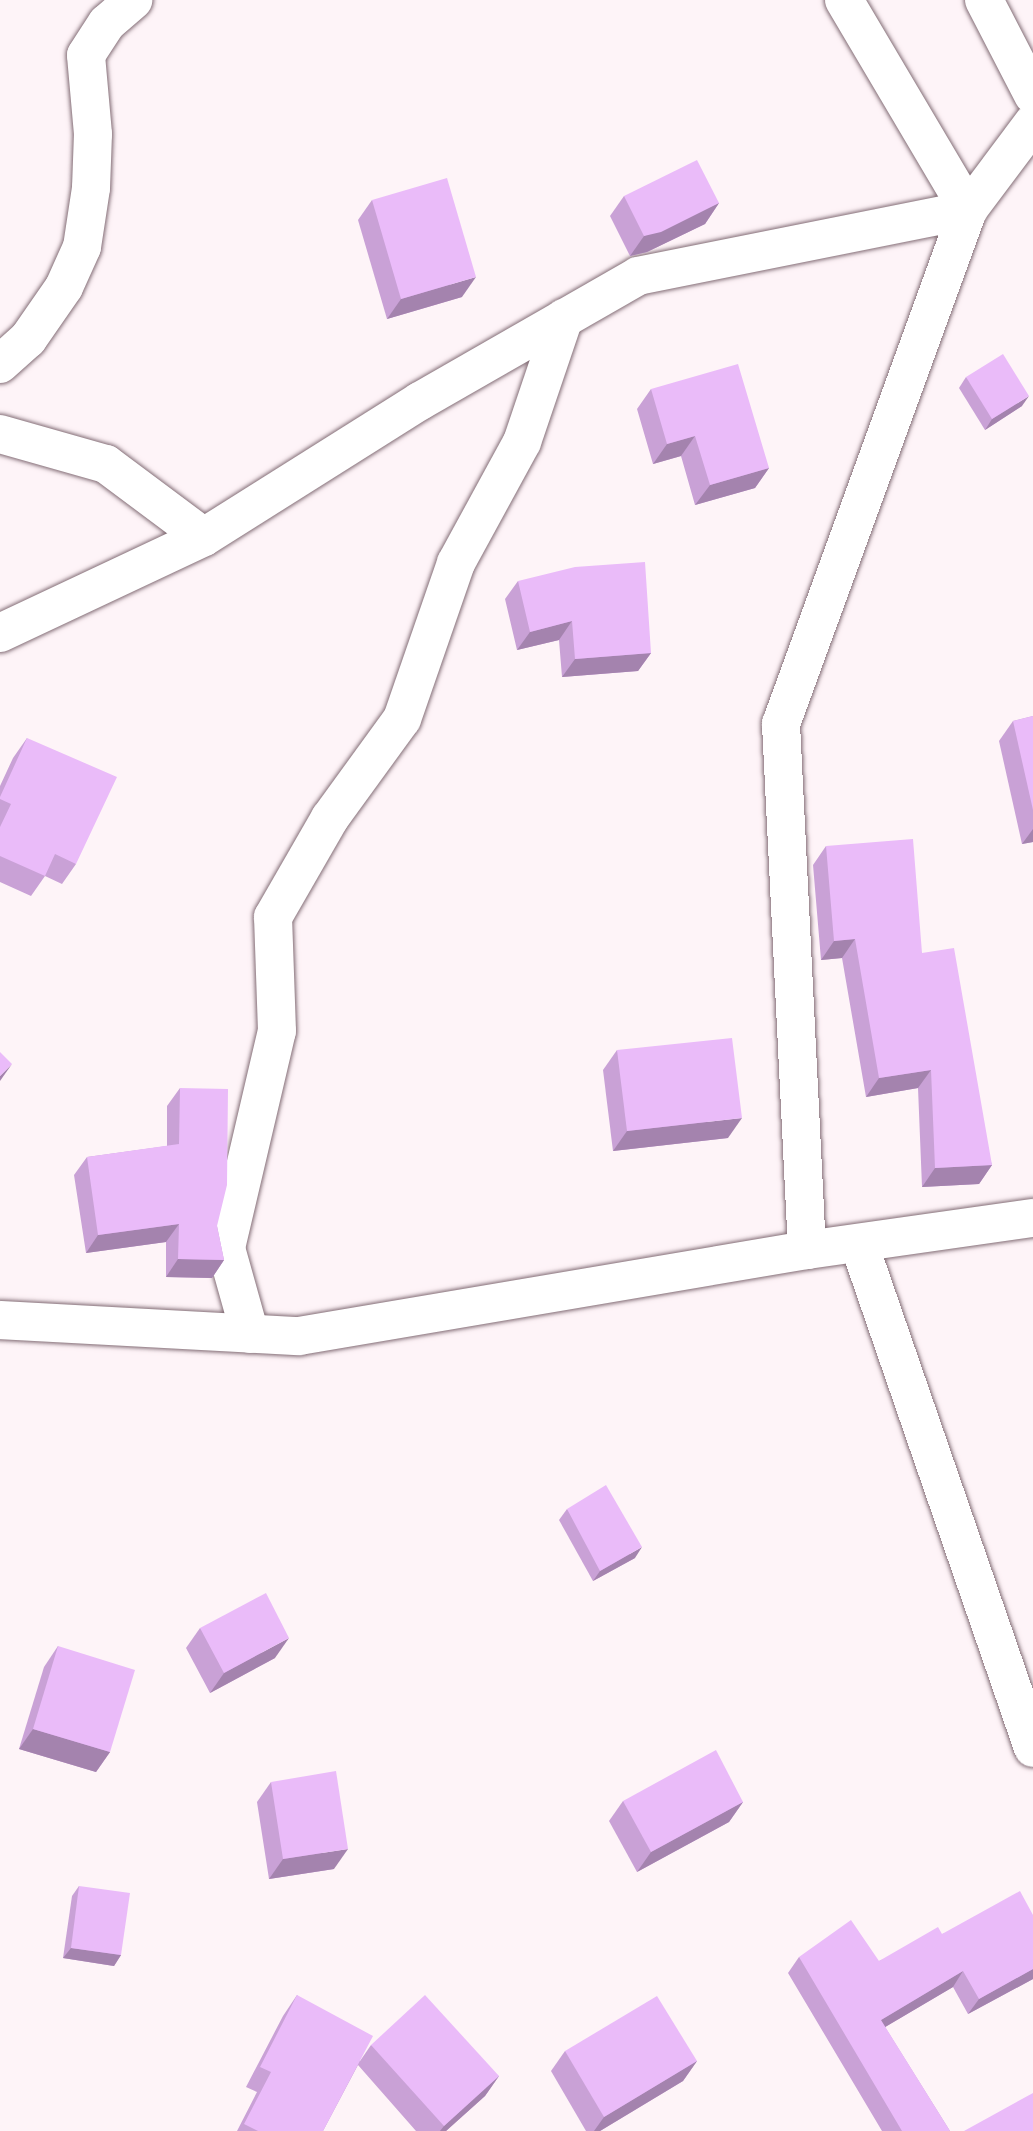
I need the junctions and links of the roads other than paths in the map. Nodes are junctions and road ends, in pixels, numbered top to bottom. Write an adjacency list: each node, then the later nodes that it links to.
1 (133, 0): 8 (street)
2 (844, 0): 6 (street)
3 (984, 0): 4 (street)
4 (1033, 95)
5 (1033, 122): 6 (street)
6 (968, 210): 7 (street); 14 (street)
7 (564, 318): 10 (street); 16 (street)
8 (0, 364)
9 (0, 434): 10 (street)
10 (204, 537): 11 (street)
11 (0, 633)
12 (1033, 1218): 13 (street)
13 (859, 1244): 14 (street); 17 (street)
14 (807, 1250): 16 (street)
15 (0, 1320): 16 (street)
16 (250, 1334)
17 (1033, 1748)

